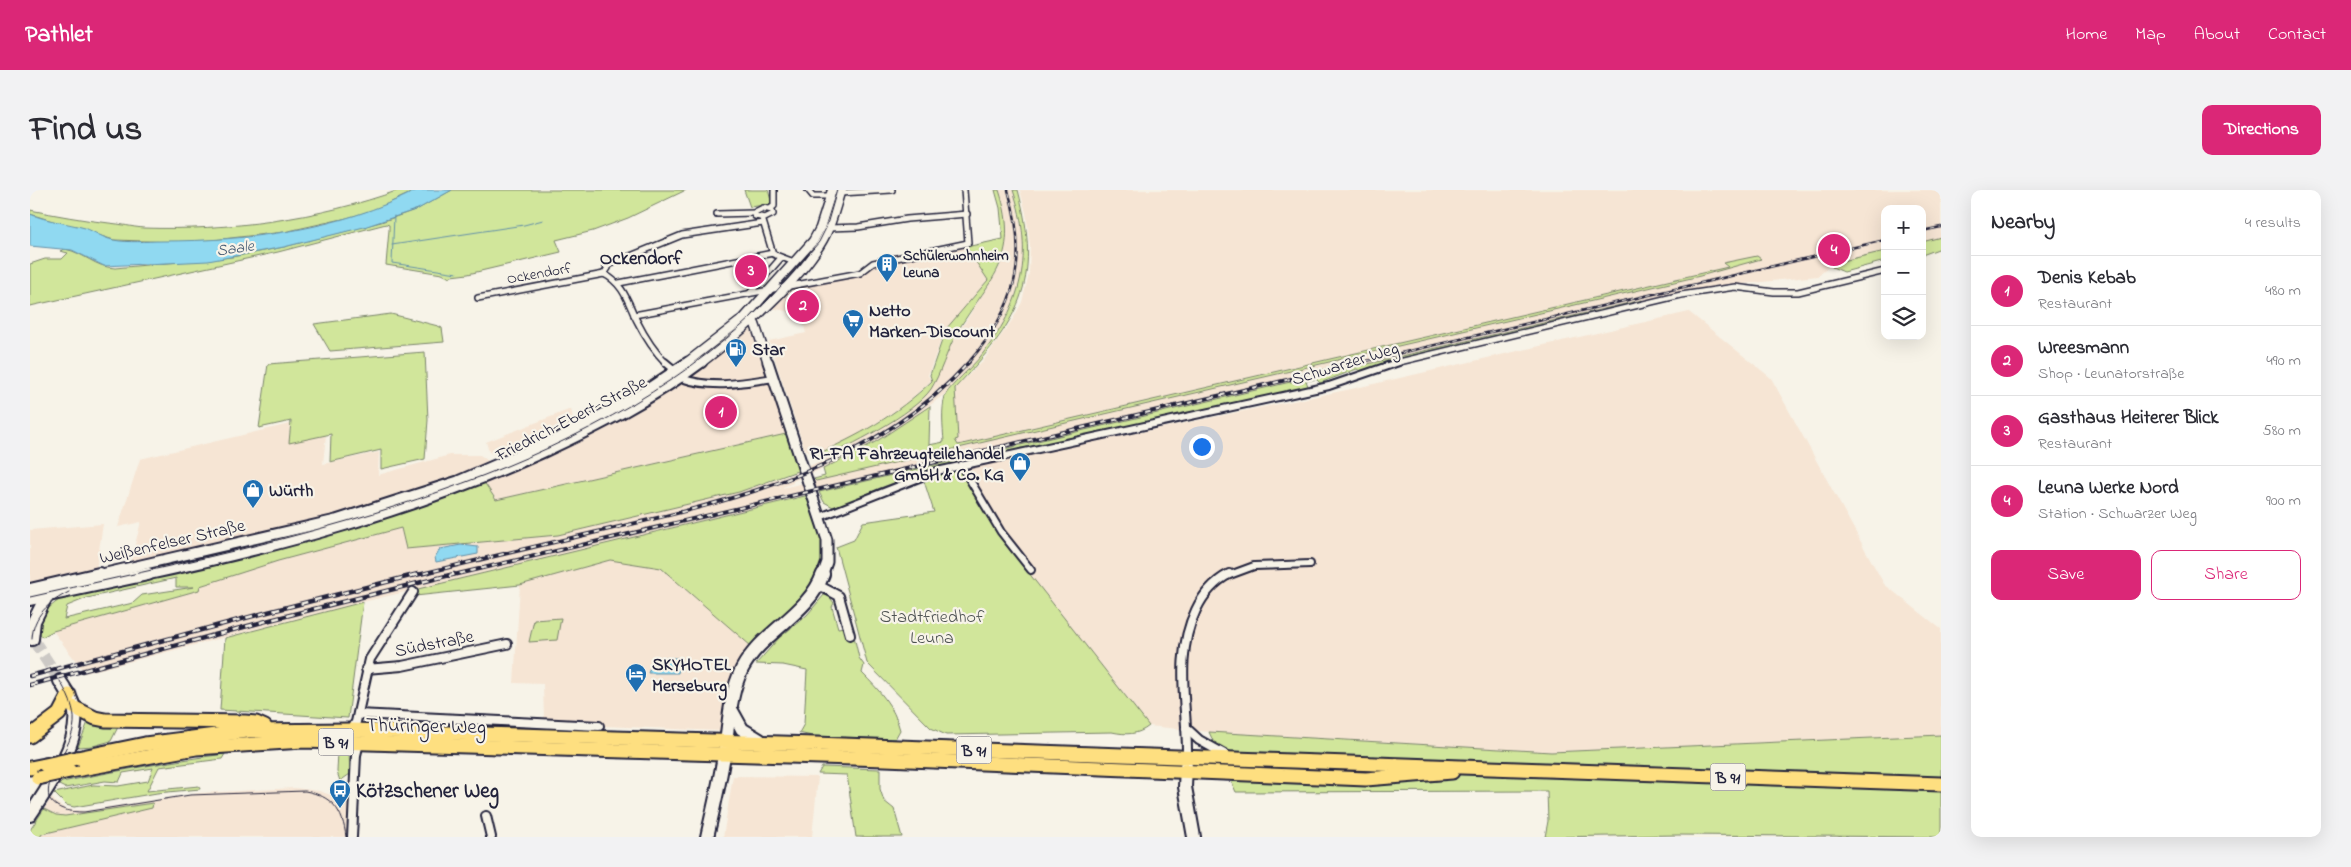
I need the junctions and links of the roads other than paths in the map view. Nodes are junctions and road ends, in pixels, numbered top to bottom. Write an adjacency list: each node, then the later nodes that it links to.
1 (774, 190): 6 (street)
2 (808, 190): 5 (street)
3 (892, 190): 5 (street)
4 (964, 190): 9 (street)
5 (836, 192): 11 (main road, Friedrich-Ebert-Straße); 14 (main road, Friedrich-Ebert-Straße)
6 (770, 209): 7 (street); 10 (street)
7 (754, 213): 8 (street); 10 (street)
8 (717, 214)
9 (966, 214): 11 (street); 18 (street)
10 (762, 220): 12 (street); 16 (street)
11 (829, 228): 18 (main road, Friedrich-Ebert-Straße)
12 (772, 253): 13 (street); 17 (street)
13 (780, 259): 14 (street); 20 (street)
14 (794, 262): 19 (main road, Friedrich-Ebert-Straße)
15 (1881, 272): 26 (street, Schwarzer Weg)
16 (604, 274): 17 (street); 21 (street, Ockendorf)
17 (619, 283): 22 (street)
18 (785, 286): 19 (street); 23 (main road, Friedrich-Ebert-Straße)
19 (768, 290): 20 (street); 23 (main road, Friedrich-Ebert-Straße)
20 (750, 293): 22 (street)
21 (478, 298)
22 (634, 315): 24 (street)
23 (748, 320): 24 (main road, Friedrich-Ebert-Straße); 25 (main road)
24 (678, 374): 25 (street); 27 (main road, Friedrich-Ebert-Straße)
25 (774, 378): 28 (main road)
26 (961, 465): 28 (street, Schwarzer Weg); 30 (street)
27 (378, 512): 33 (main road, Weißenfelser Straße)
28 (820, 517): 31 (main road)
29 (1310, 564): 46 (street)
30 (1031, 570)
31 (818, 585): 36 (street); 42 (main road)
32 (30, 590): 33 (main road, Weißenfelser Straße)
33 (49, 591): 35 (main road, Weißenfelser Straße); 37 (main road)
34 (413, 592): 39 (street)
35 (30, 599)
36 (850, 635)
37 (32, 639)
38 (507, 644): 39 (street, Südstraße)
39 (366, 669): 43 (street)
40 (60, 681): 41 (main road)
41 (71, 701): 47 (main road); 49 (main road); 59 (main road)
42 (731, 709): 51 (main road); 53 (main road)
43 (358, 714): 44 (street, Thüringer Weg); 48 (street)
44 (557, 724): 45 (street, Thüringer Weg); 50 (street)
45 (599, 726)
46 (1186, 728): 54 (street); 55 (street)
47 (271, 729): 48 (main road, Thüringer Weg / B 91); 57 (main road, Thüringer Weg / B 91, bridge)
48 (351, 730): 50 (main road, Thüringer Weg / B 91)
49 (30, 736)
50 (552, 737): 53 (main road, Thüringer Weg / B 91)
51 (768, 742): 53 (main road, B 91); 55 (main road, B 91)
52 (359, 743): 53 (main road, Thüringer Weg / B 91); 57 (main road, Thüringer Weg / B 91, bridge); 61 (street)
53 (724, 748): 55 (main road, B 91); 63 (main road)
54 (1235, 759): 55 (main road, B 91); 56 (main road, B 91)
55 (1186, 765): 56 (main road, B 91); 64 (main road)
56 (1516, 768): 58 (main road, B 91)
57 (33, 775)
58 (1941, 784)
59 (30, 815)
60 (486, 816): 62 (street)
61 (352, 837)
62 (491, 837)
63 (707, 837)
64 (1194, 837)

